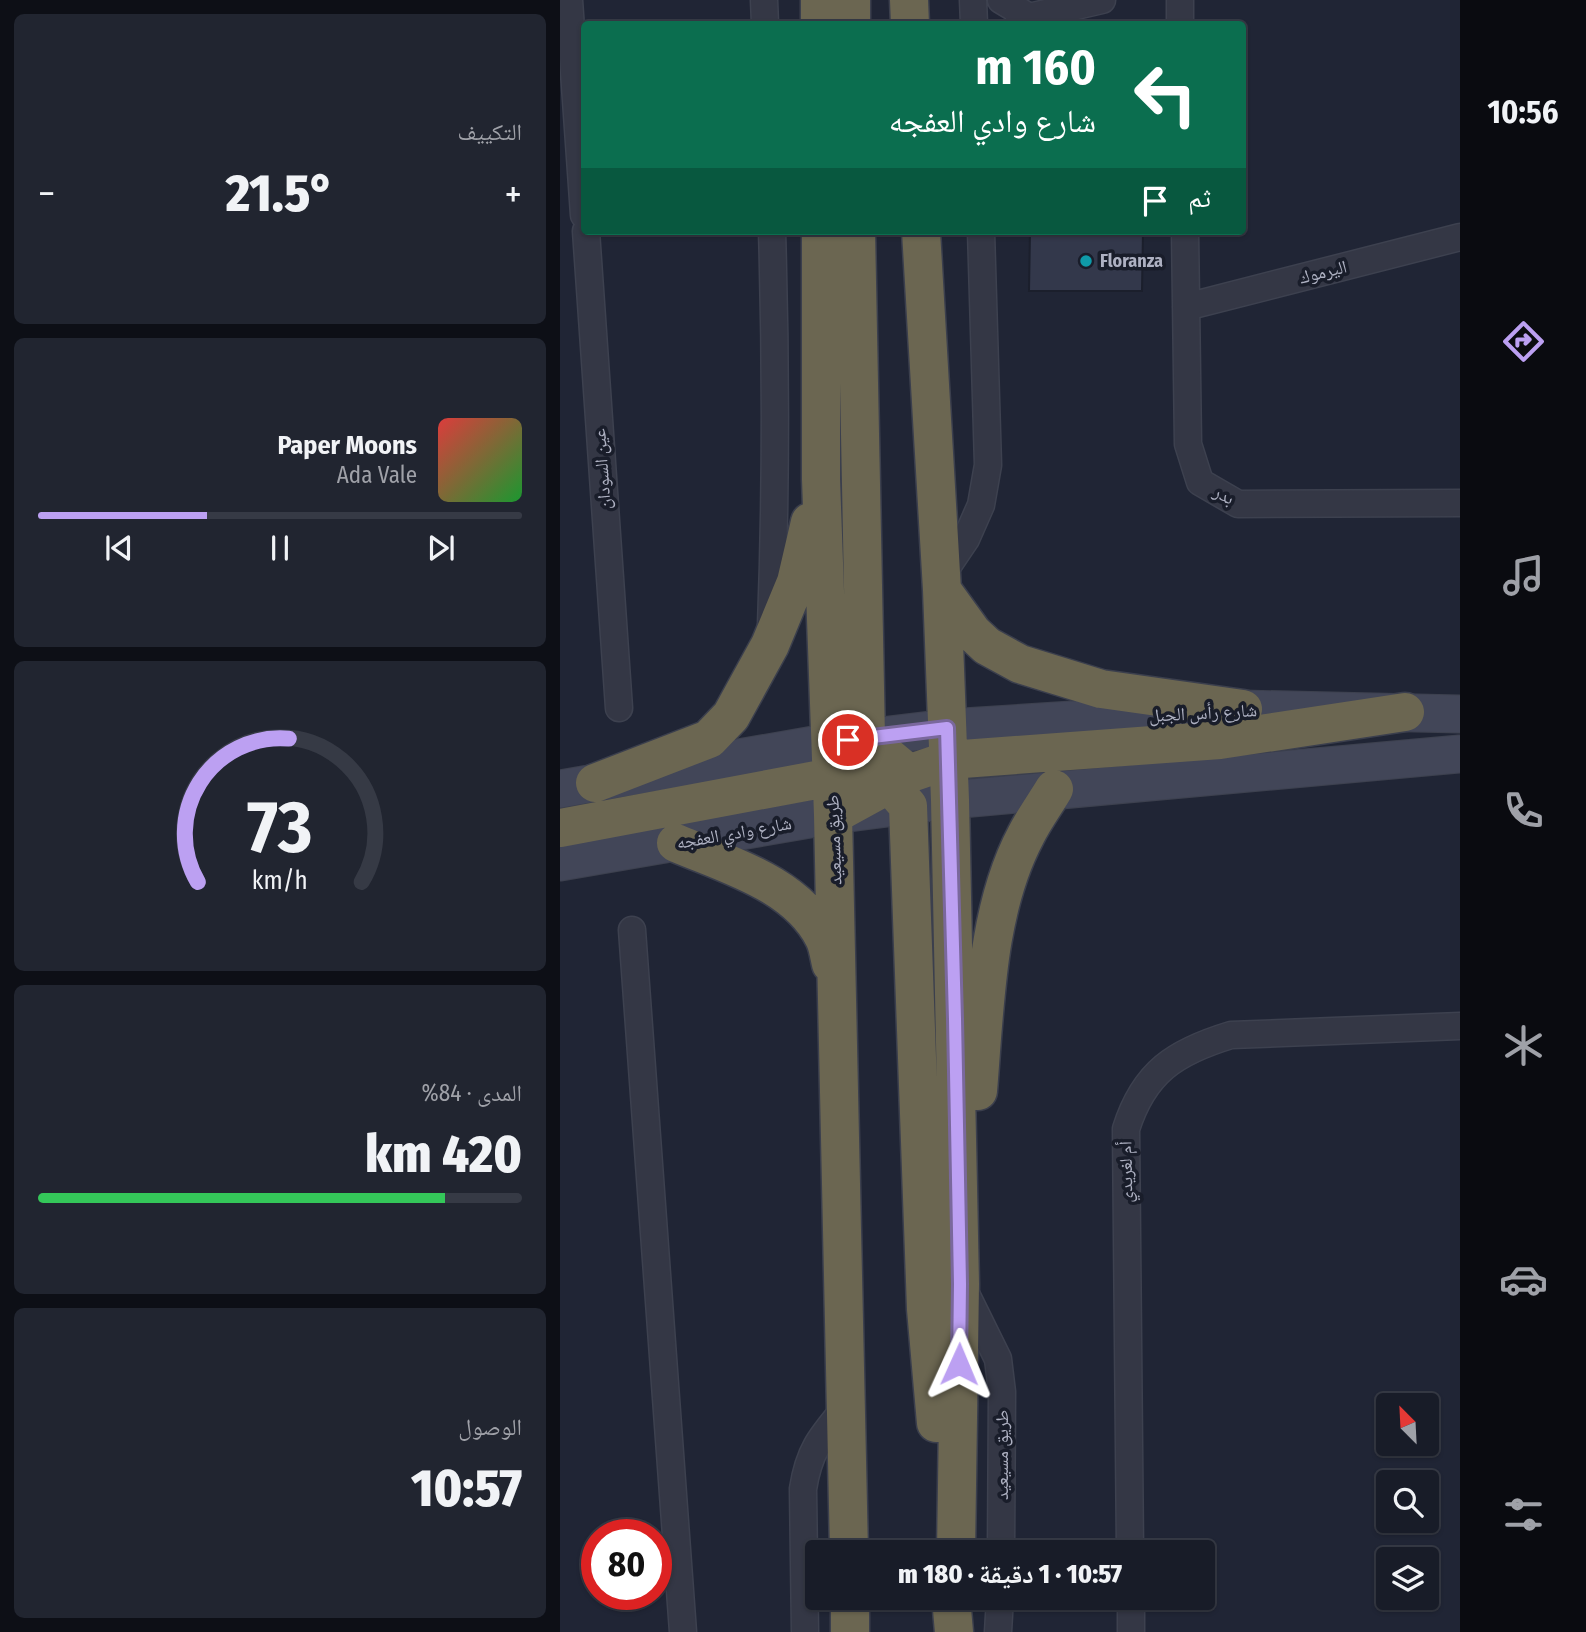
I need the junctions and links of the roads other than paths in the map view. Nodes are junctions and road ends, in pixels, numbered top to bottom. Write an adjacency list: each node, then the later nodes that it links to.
1 (569, 0): 17 (street)
2 (764, 0): 10 (street)
3 (820, 0): 11 (highway)
4 (851, 0): 12 (highway)
5 (909, 0): 13 (highway)
6 (973, 0): 14 (street)
7 (1001, 0): 15 (street)
8 (1102, 0): 15 (street)
9 (1180, 0): 16 (street)
10 (765, 21)
11 (820, 21)
12 (851, 21)
13 (910, 21)
14 (974, 21)
15 (1023, 21)
16 (1180, 21)
17 (581, 172)
18 (586, 235): 31 (street, عين السودان)
19 (772, 235): 30 (street)
20 (821, 235): 27 (highway, طريق مسيعيد)
21 (856, 235): 37 (highway)
22 (921, 235): 29 (highway, طريق مسيعيد)
23 (981, 235): 29 (street)
24 (1185, 235): 26 (street, بدر)
25 (1460, 237): 26 (street, اليرموك)
26 (1186, 307): 28 (street, بدر)
27 (821, 479): 30 (highway); 37 (highway, طريق مسيعيد)
28 (1460, 503)
29 (942, 583): 32 (highway); 35 (highway, طريق مسيعيد)
30 (770, 645): 38 (highway)
31 (619, 708)
32 (1243, 709): 33 (street, شارع رأس الجبل); 35 (street, شارع رأس الجبل)
33 (1405, 712): 34 (street, شارع رأس الجبل); 35 (highway)
34 (1460, 714)
35 (948, 744): 37 (highway); 40 (highway, طريق مسيعيد)
36 (1460, 754): 39 (street)
37 (873, 768): 38 (street); 40 (highway); 41 (highway, طريق مسيعيد); 41 (highway); 42 (highway); 52 (highway)
38 (577, 786)
39 (1054, 789): 40 (street); 49 (highway)
40 (950, 800): 49 (highway, طريق مسيعيد)
41 (833, 815): 43 (street, شارع وادي العفجه); 46 (highway, طريق مسيعيد)
42 (560, 828)
43 (676, 843): 44 (street, شارع وادي العفجه); 46 (highway)
44 (560, 862)
45 (632, 930): 60 (street)
46 (838, 990): 50 (highway, طريق مسيعيد)
47 (1460, 1026): 48 (street); 55 (street, أم لغريدي)
48 (1460, 1034)
49 (960, 1270): 53 (highway, طريق مسيعيد); 54 (street, طريق مسيعيد)
50 (846, 1407): 51 (highway, طريق مسيعيد); 61 (street)
51 (849, 1540)
52 (946, 1540)
53 (956, 1540)
54 (1001, 1540)
55 (1130, 1540)
56 (850, 1610): 62 (highway)
57 (953, 1610): 63 (highway)
58 (999, 1610): 64 (street)
59 (1131, 1610): 65 (street)
60 (683, 1632)
61 (806, 1632)
62 (850, 1632)
63 (954, 1632)
64 (998, 1632)
65 (1131, 1632)

